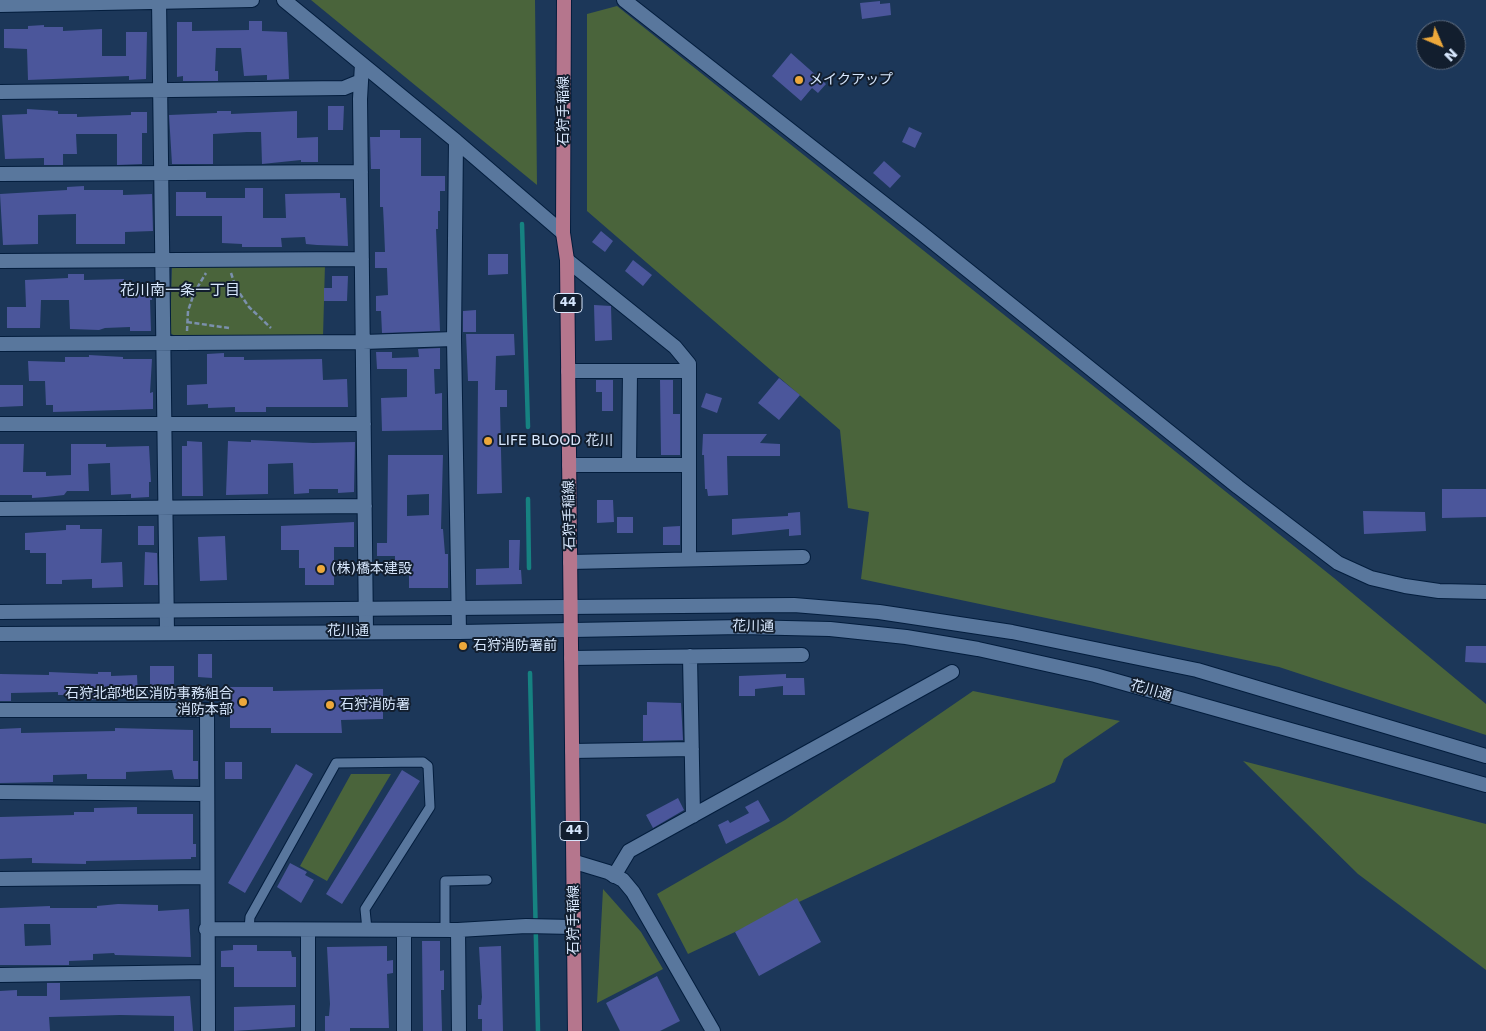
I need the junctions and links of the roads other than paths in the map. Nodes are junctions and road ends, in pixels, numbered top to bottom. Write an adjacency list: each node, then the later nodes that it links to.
1 (252, 0): 5 (street)
2 (284, 0): 7 (street)
3 (564, 0): 15 (main road, 石狩手稲線 / 44)
4 (624, 0): 39 (street)
5 (159, 1): 6 (street); 9 (street)
6 (0, 5)
7 (362, 64): 8 (street); 11 (street)
8 (361, 81): 9 (street); 13 (street)
9 (162, 90): 10 (street); 12 (street)
10 (0, 92)
11 (456, 141): 15 (street); 20 (street)
12 (162, 172): 13 (street); 14 (street); 16 (street)
13 (361, 172): 17 (street)
14 (0, 174)
15 (563, 233): 19 (main road, 石狩手稲線 / 44)
16 (163, 258): 17 (street); 18 (street); 22 (street)
17 (362, 259): 21 (street)
18 (0, 260)
19 (567, 260): 24 (main road, 石狩手稲線 / 44); 25 (street)
20 (454, 339): 21 (street); 42 (street)
21 (363, 342): 22 (street); 29 (street)
22 (164, 343): 23 (street); 27 (street)
23 (0, 344)
24 (568, 371): 26 (street); 30 (main road, 石狩手稲線 / 44)
25 (689, 371): 26 (street); 32 (street)
26 (630, 372): 31 (street)
27 (165, 423): 28 (street); 29 (street); 34 (street)
28 (0, 424)
29 (364, 424): 33 (street)
30 (569, 464): 31 (street); 38 (main road, 石狩手稲線 / 44)
31 (629, 465): 32 (street)
32 (689, 465): 37 (street)
33 (365, 506): 34 (street); 41 (street)
34 (166, 507): 35 (street); 43 (street)
35 (0, 509)
36 (803, 557): 37 (street)
37 (689, 559): 38 (street)
38 (570, 562): 40 (main road, 石狩手稲線 / 44)
39 (1486, 592)
40 (571, 607): 42 (street, 花川通); 46 (main road, 石狩手稲線 / 44); 57 (street, 花川通)
41 (366, 608): 42 (street, 花川通); 43 (street, 花川通); 45 (street)
42 (459, 608): 47 (street)
43 (167, 610): 44 (street, 花川通); 48 (street)
44 (0, 612)
45 (366, 631): 47 (street, 花川通); 48 (street, 花川通)
46 (570, 631): 47 (street, 花川通); 52 (main road, 石狩手稲線 / 44); 58 (street, 花川通)
47 (459, 632)
48 (168, 633): 49 (street, 花川通)
49 (0, 634)
50 (802, 655): 51 (street)
51 (690, 656): 52 (street); 55 (street)
52 (571, 658): 56 (main road, 石狩手稲線 / 44)
53 (952, 672): 61 (street)
54 (0, 710): 60 (street)
55 (692, 749): 56 (street); 61 (street)
56 (572, 751): 62 (main road, 石狩手稲線 / 44)
57 (1486, 756)
58 (1486, 785)
59 (0, 792): 60 (street)
60 (207, 794): 64 (street)
61 (692, 816): 63 (street)
62 (574, 862): 63 (street); 67 (main road, 石狩手稲線 / 44)
63 (614, 876): 81 (street)
64 (206, 877): 65 (street); 68 (street)
65 (0, 878)
66 (487, 880): 73 (lane)
67 (573, 927): 73 (street); 80 (main road, 石狩手稲線 / 44)
68 (206, 929): 69 (street); 74 (street)
69 (249, 929): 70 (street); 71 (lane)
70 (308, 930): 71 (street); 77 (street)
71 (367, 930): 72 (street)
72 (404, 930): 73 (street); 78 (street)
73 (452, 930): 79 (street)
74 (207, 972): 75 (street); 76 (street)
75 (0, 975)
76 (208, 1031)
77 (308, 1031)
78 (404, 1031)
79 (459, 1031)
80 (575, 1031)
81 (713, 1031)

